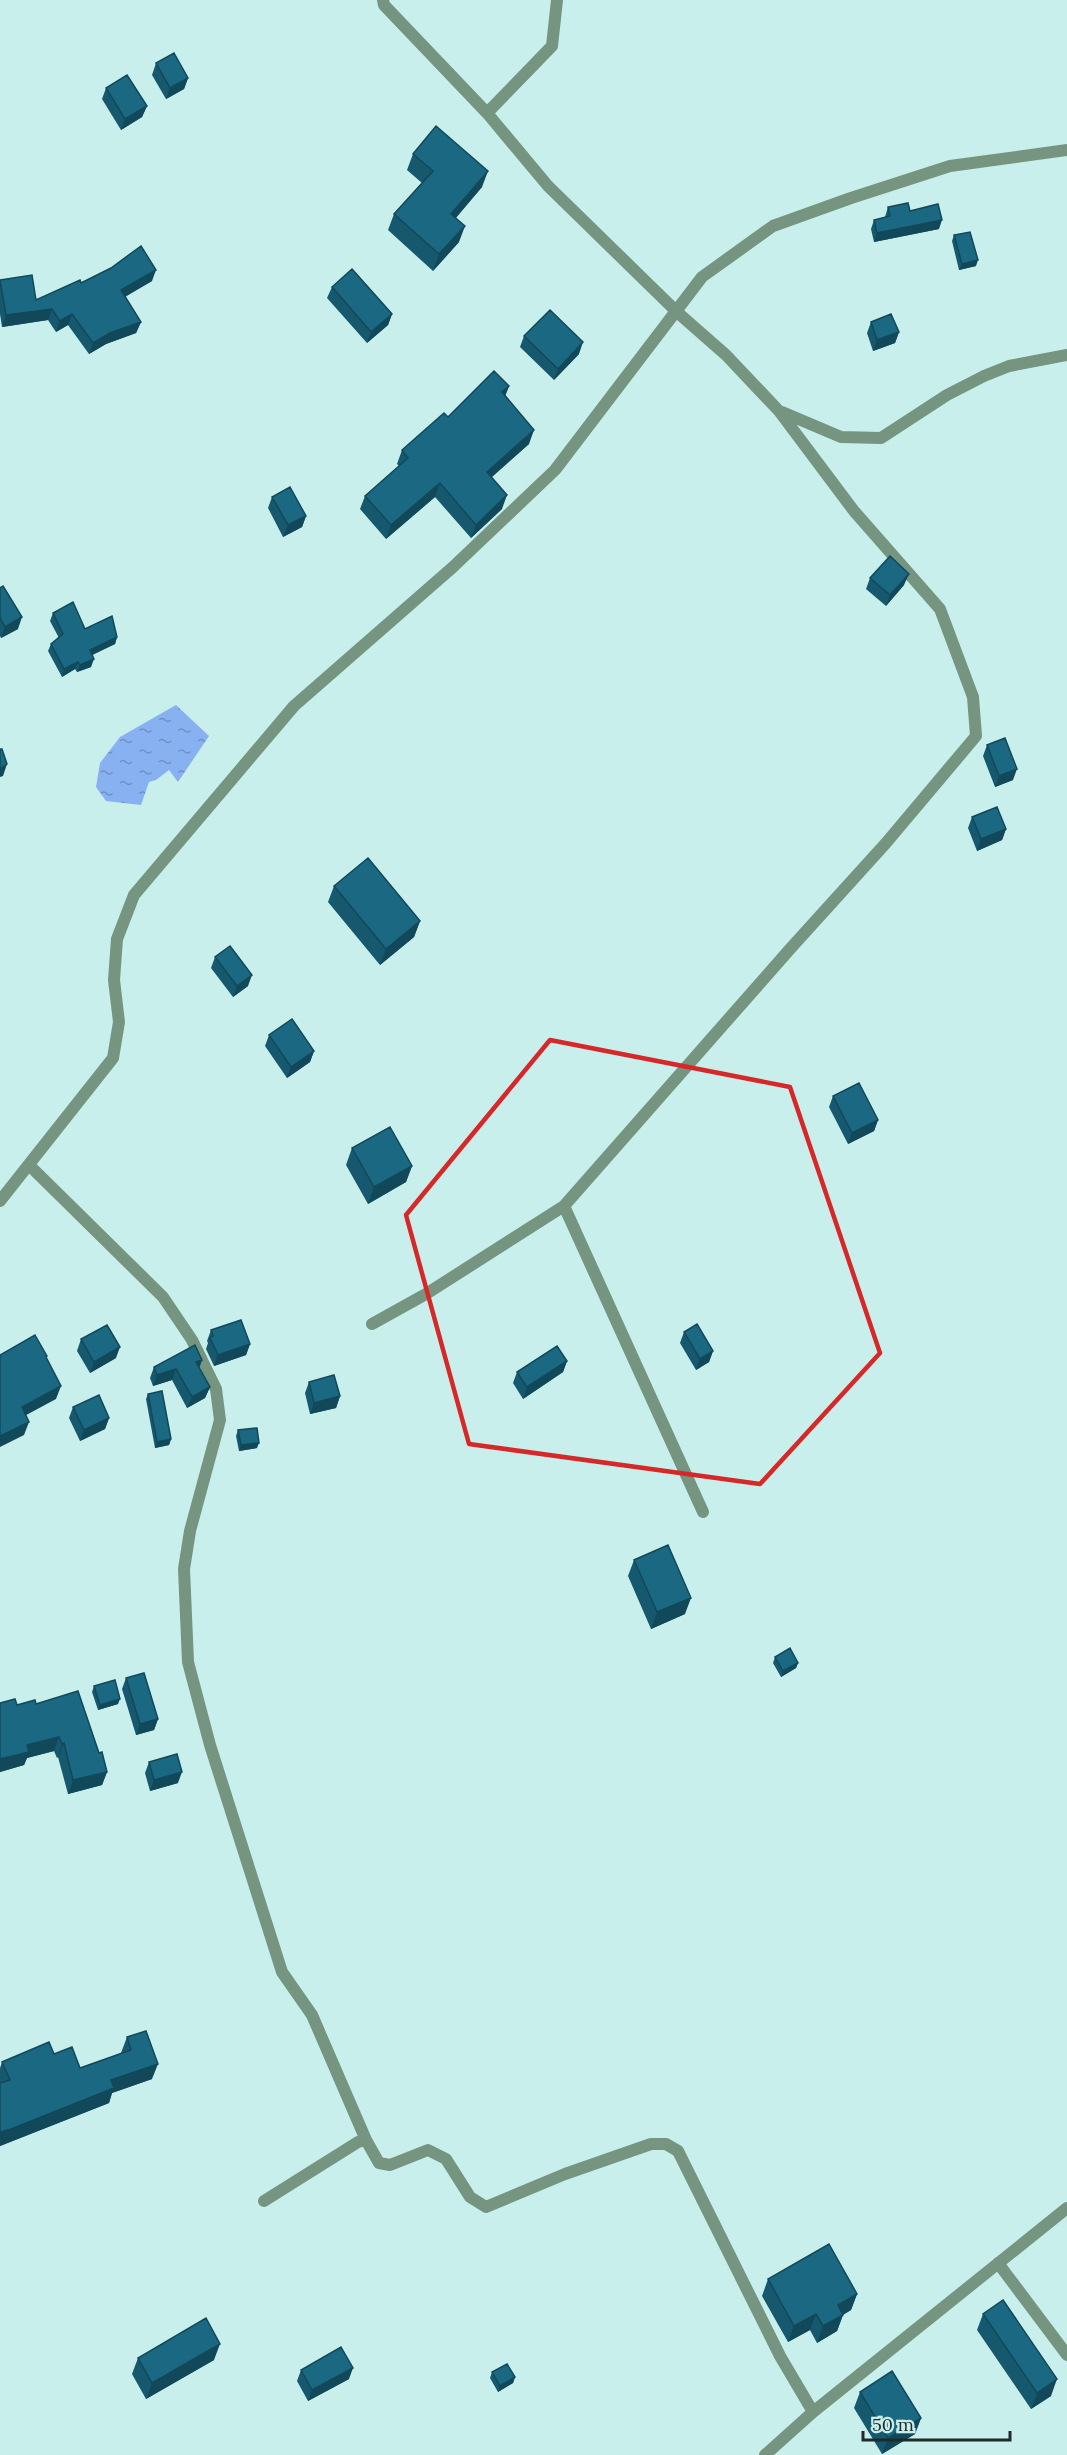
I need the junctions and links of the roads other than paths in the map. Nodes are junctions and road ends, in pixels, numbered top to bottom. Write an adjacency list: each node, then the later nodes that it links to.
1 (384, 0): 3 (street)
2 (557, 0): 3 (street)
3 (487, 112): 5 (street)
4 (1067, 150): 5 (street)
5 (677, 312): 7 (street); 8 (street)
6 (1067, 355): 7 (street)
7 (779, 411): 10 (street)
8 (29, 1165): 9 (street); 13 (street)
9 (0, 1201)
10 (564, 1206): 11 (street); 12 (street)
11 (372, 1324)
12 (703, 1512)
13 (366, 2140): 14 (street); 18 (street)
14 (264, 2201)
15 (1067, 2208): 16 (street)
16 (998, 2263): 17 (street); 18 (street)
17 (1067, 2355)
18 (813, 2412): 19 (street)
19 (765, 2455)

